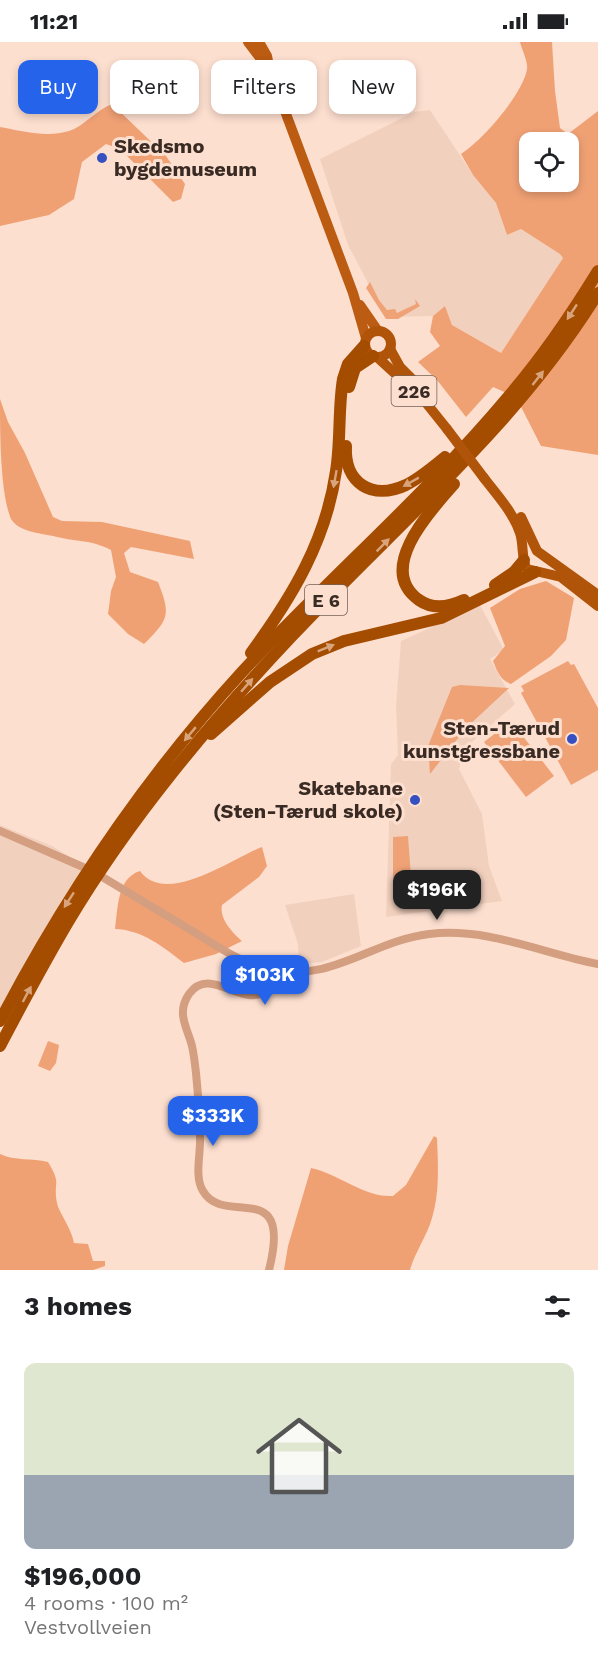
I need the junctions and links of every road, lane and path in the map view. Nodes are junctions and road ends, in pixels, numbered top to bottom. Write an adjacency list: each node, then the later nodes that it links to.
1 (248, 42): 3 (main road)
2 (259, 42): 4 (main road)
3 (262, 60)
4 (268, 60)
5 (286, 114): 8 (main road)
6 (598, 271): 14 (highway, E 6, one-way to 14)
7 (598, 293): 12 (highway, E 6, one-way to 7)
8 (355, 298): 9 (main road); 10 (main road)
9 (378, 331): 10 (highway); 11 (highway, 226)
10 (370, 349): 11 (highway, 226); 13 (highway, 226); 14 (highway, one-way to 10); 21 (highway, E 6, one-way to 21)
11 (390, 349): 13 (highway, 226)
12 (501, 423): 17 (highway); 22 (highway, E 6, one-way to 12)
13 (449, 427): 15 (highway, 226, bridge)
14 (475, 435): 21 (highway, E 6)
15 (486, 476): 16 (highway, 226); 17 (highway, 226)
16 (540, 555): 17 (highway); 18 (highway); 19 (highway)
17 (525, 558): 18 (highway, 226)
18 (537, 571): 20 (highway, 226); 22 (highway, E 6, one-way to 18)
19 (598, 595)
20 (598, 606)
21 (242, 673): 28 (highway, E 6, one-way to 28)
22 (195, 745): 29 (highway, E 6, one-way to 22)
23 (0, 831): 24 (street)
24 (83, 867)
25 (104, 878): 27 (street)
26 (598, 964): 27 (street)
27 (273, 970): 30 (street)
28 (0, 1021)
29 (0, 1046)
30 (269, 1270)

